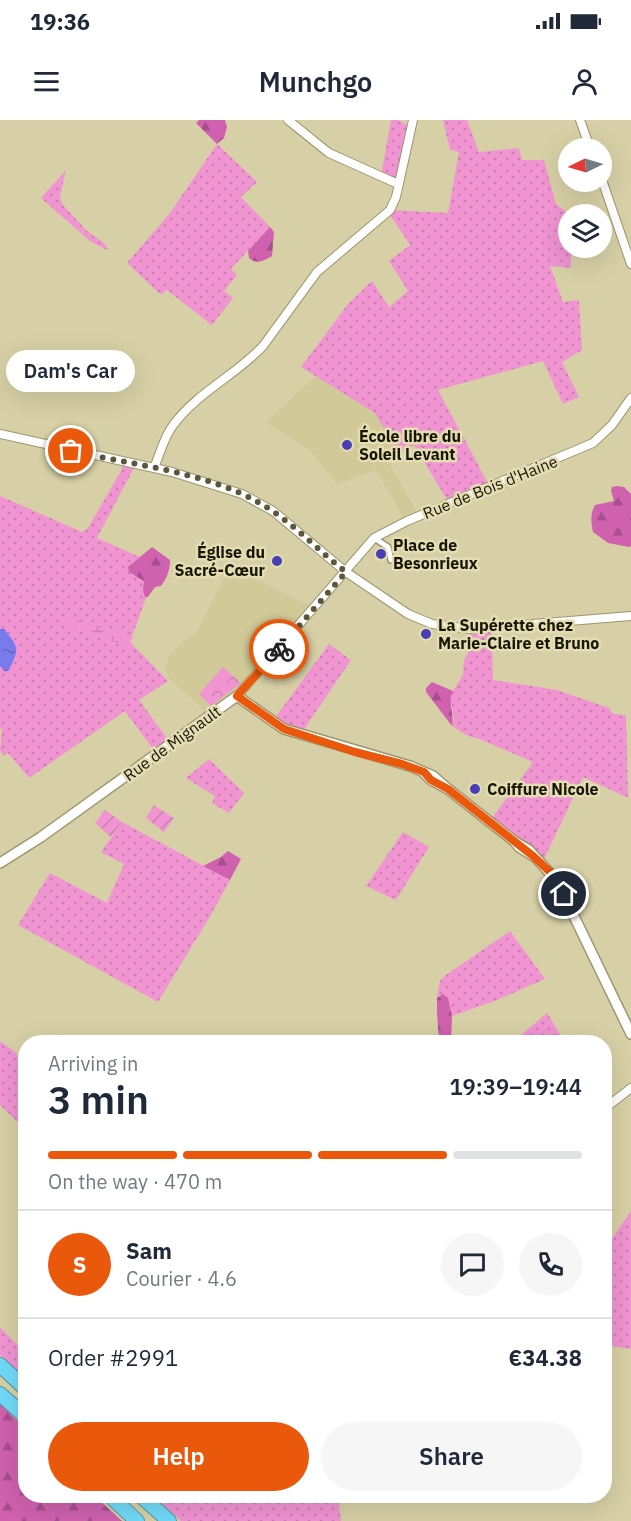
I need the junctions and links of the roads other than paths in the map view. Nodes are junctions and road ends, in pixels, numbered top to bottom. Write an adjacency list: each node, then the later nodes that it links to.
1 (288, 120): 5 (street)
2 (413, 120): 5 (street)
3 (580, 120): 4 (street)
4 (586, 138)
5 (399, 184): 10 (street)
6 (606, 192): 7 (street)
7 (630, 260)
8 (631, 398): 11 (street, Rue de Bois d'Haine)
9 (0, 435): 10 (street)
10 (154, 468): 13 (street)
11 (374, 538): 12 (street); 13 (street, Rue de Bois d'Haine)
12 (391, 560)
13 (346, 572): 14 (street); 15 (street, Rue de Mignault)
14 (631, 616)
15 (237, 696): 16 (street, Rue de Mignault); 17 (street)
16 (0, 862)
17 (631, 1034)
18 (631, 1088): 19 (street)
19 (612, 1103)
20 (0, 1365): 21 (highway)
21 (18, 1382)
22 (0, 1394): 23 (highway)
23 (18, 1410)
24 (118, 1503): 26 (highway)
25 (149, 1503): 27 (highway)
26 (137, 1521)
27 (169, 1521)

